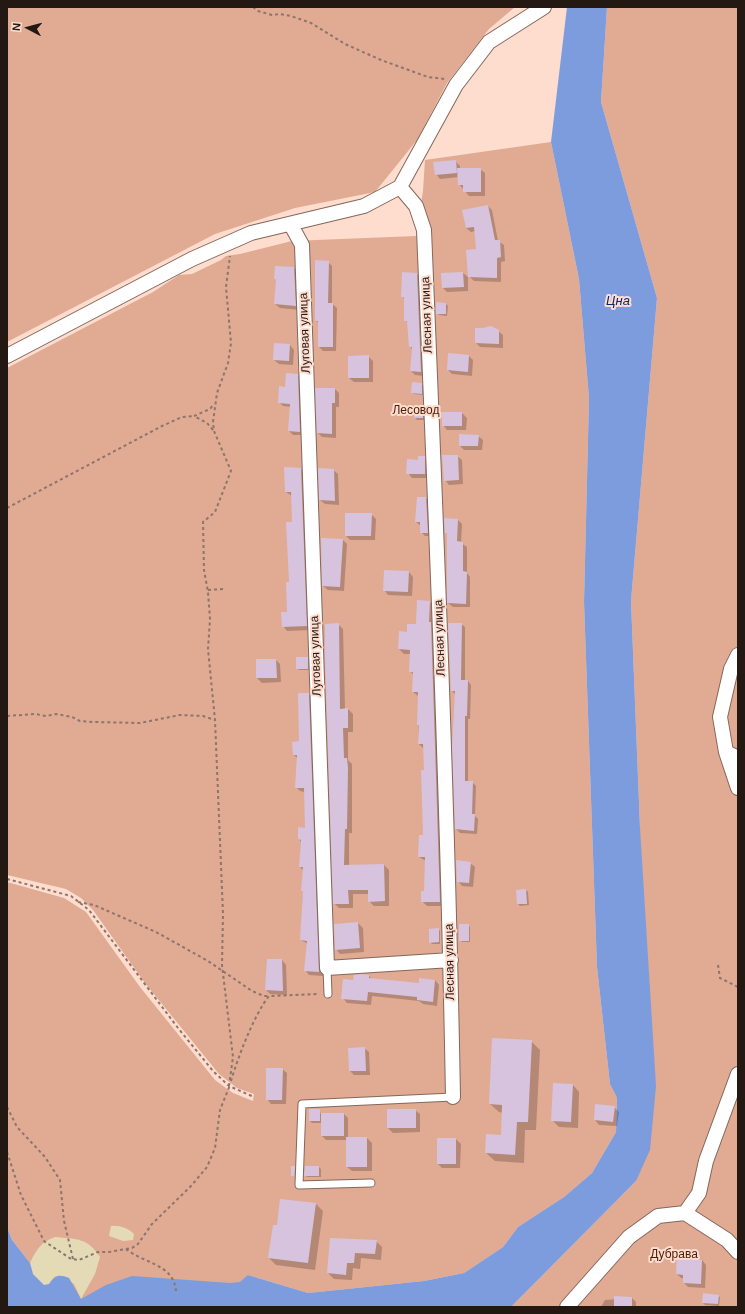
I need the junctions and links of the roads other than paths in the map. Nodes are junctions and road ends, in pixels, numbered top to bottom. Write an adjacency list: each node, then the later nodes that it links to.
1 (544, 7): 2 (street)
2 (400, 187): 3 (street); 8 (street, Лесная улица)
3 (291, 225): 4 (street); 9 (street, Луговая улица)
4 (7, 356)
5 (738, 655): 6 (street)
6 (732, 755): 7 (street)
7 (738, 788)
8 (450, 960): 9 (street); 12 (street, Лесная улица)
9 (327, 968): 10 (lane)
10 (328, 994)
11 (738, 1074): 14 (street)
12 (453, 1097): 13 (lane)
13 (371, 1183)
14 (686, 1213): 15 (street); 16 (street)
15 (738, 1252)
16 (567, 1307)

